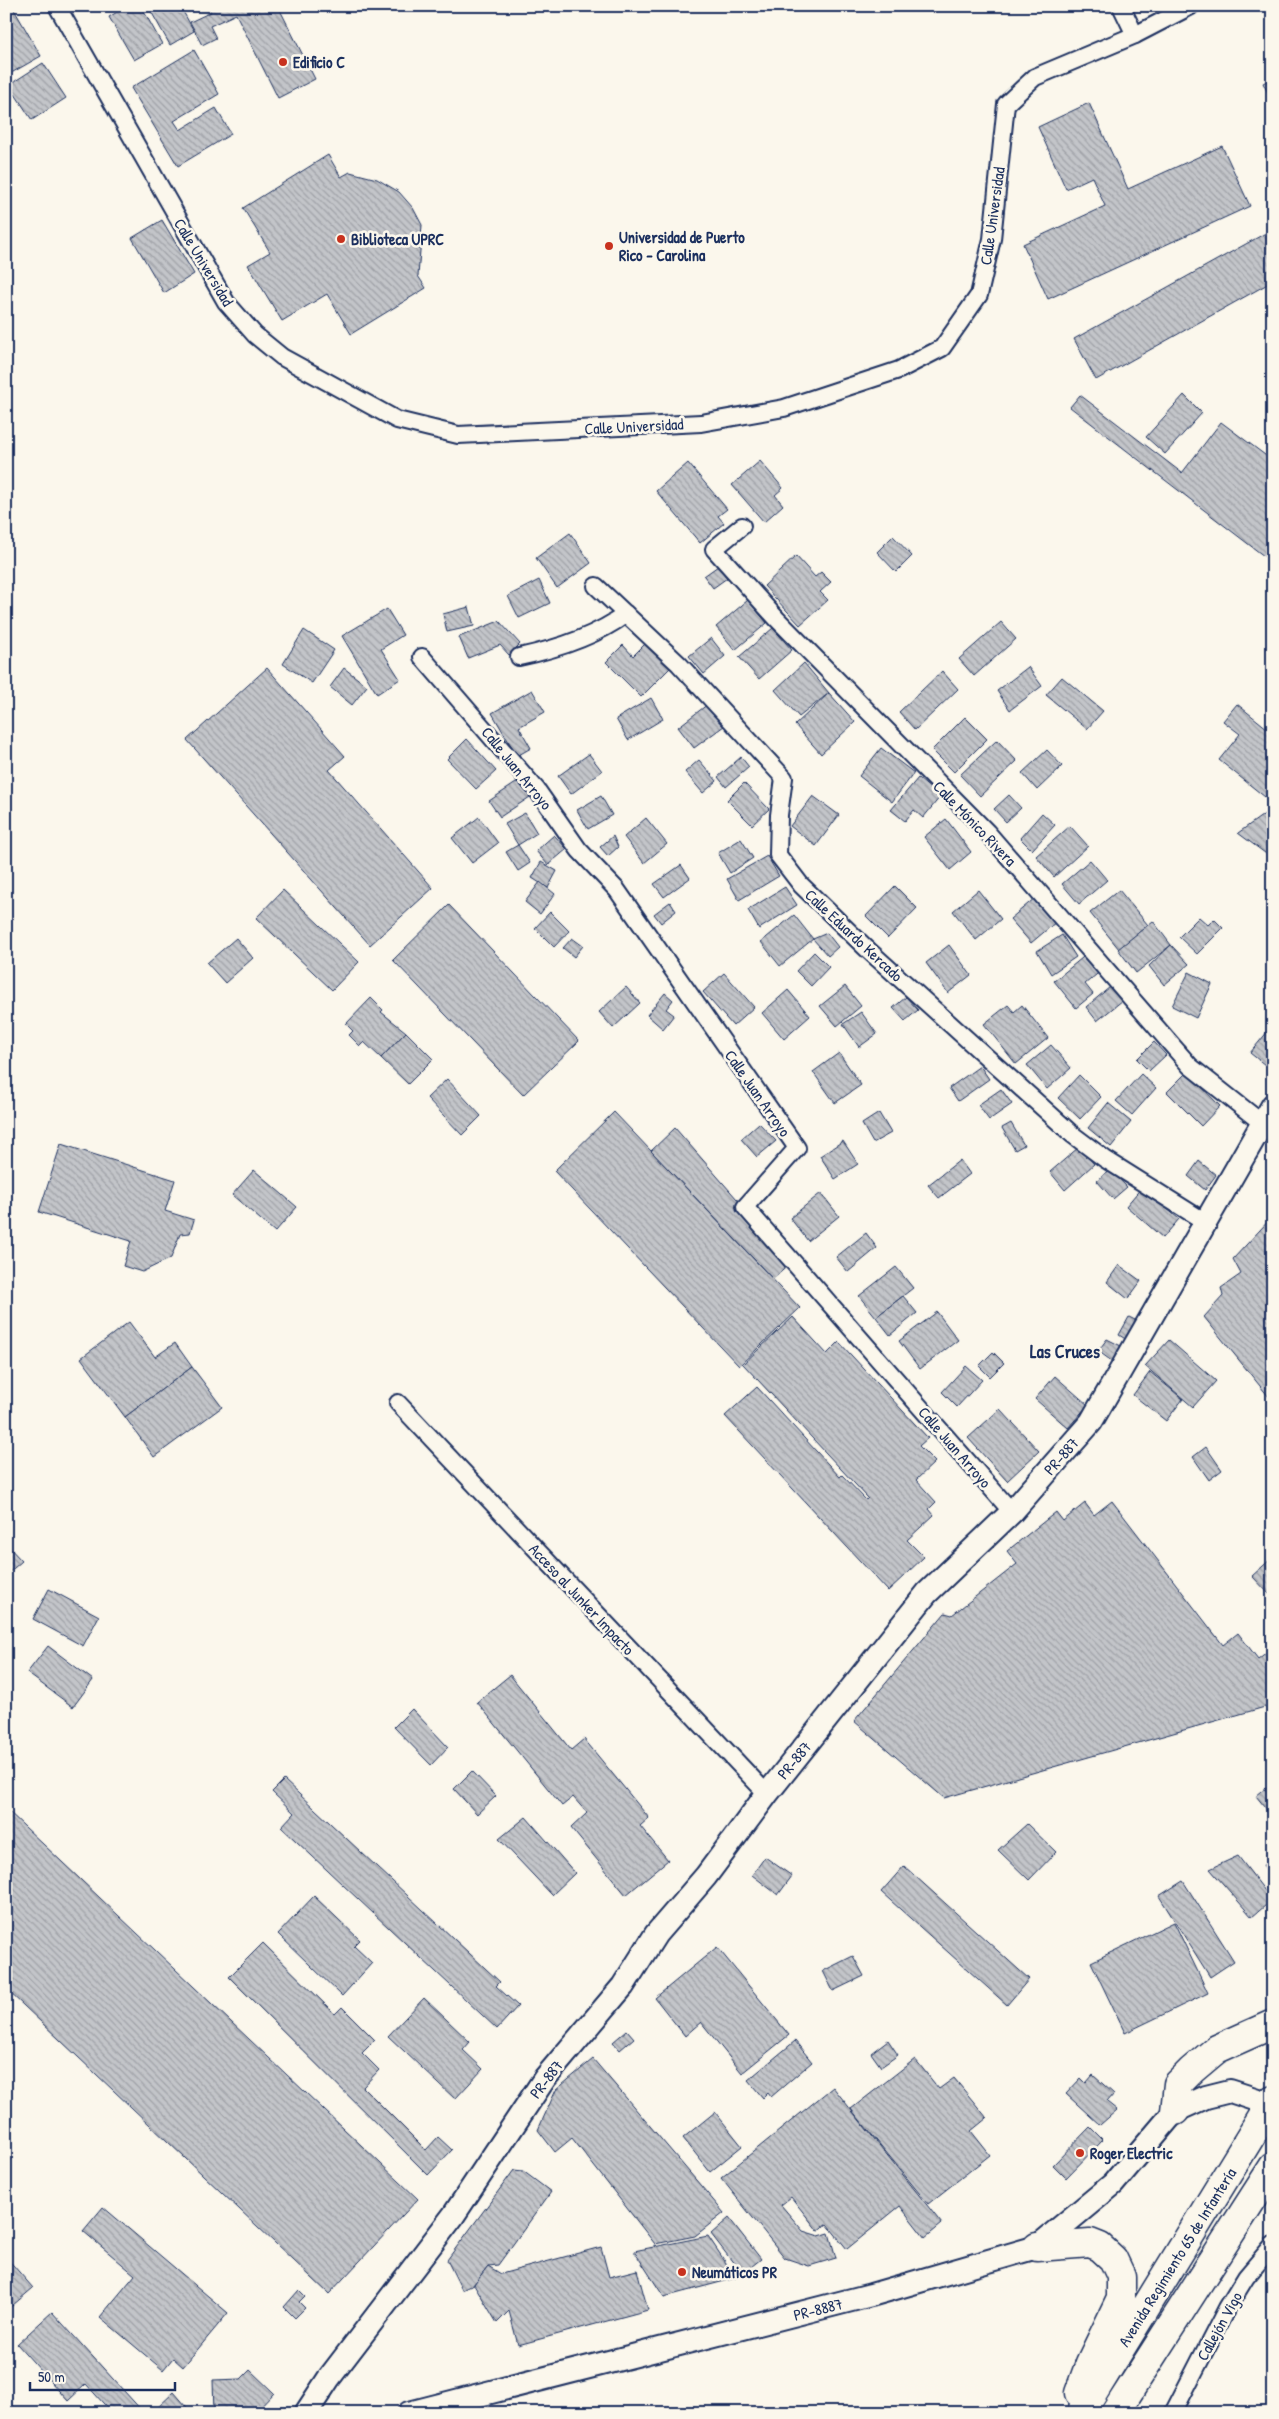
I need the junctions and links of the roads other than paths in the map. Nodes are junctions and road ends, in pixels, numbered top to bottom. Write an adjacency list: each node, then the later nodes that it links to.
1 (57, 6): 4 (street, Calle Universidad)
2 (1121, 6): 4 (street)
3 (1191, 6): 4 (street, Calle Universidad)
4 (1135, 35)
5 (742, 526): 10 (street, Calle Mónico Rivera)
6 (596, 586): 7 (street, Calle Eduardo Kercado)
7 (626, 614): 8 (street); 11 (street, Calle Eduardo Kercado)
8 (520, 656)
9 (422, 657): 13 (street, Calle Juan Arroyo)
10 (1268, 1114): 11 (street, PR-887)
11 (1207, 1223): 13 (street, PR-887)
12 (398, 1403): 14 (street, Acceso al Junker Impacto)
13 (1012, 1512): 14 (street, PR-887)
14 (768, 1794): 23 (street, PR-887)
15 (1273, 2024): 17 (highway)
16 (1272, 2102): 17 (street); 26 (highway, Avenida Regimiento 65 de Infantería)
17 (1175, 2111): 22 (street, PR-8887 / PR-8887)
18 (1273, 2167): 20 (highway, Avenida Regimiento 65 de Infantería)
19 (1273, 2202): 20 (highway)
20 (1241, 2219): 27 (highway, Avenida Regimiento 65 de Infantería)
21 (1273, 2245): 28 (street, Callejón Vigo)
22 (1037, 2247): 24 (street, PR-8887 / PR-8887); 25 (highway)
23 (306, 2413)
24 (409, 2413)
25 (1072, 2413)
26 (1081, 2413)
27 (1115, 2413)
28 (1173, 2413)

